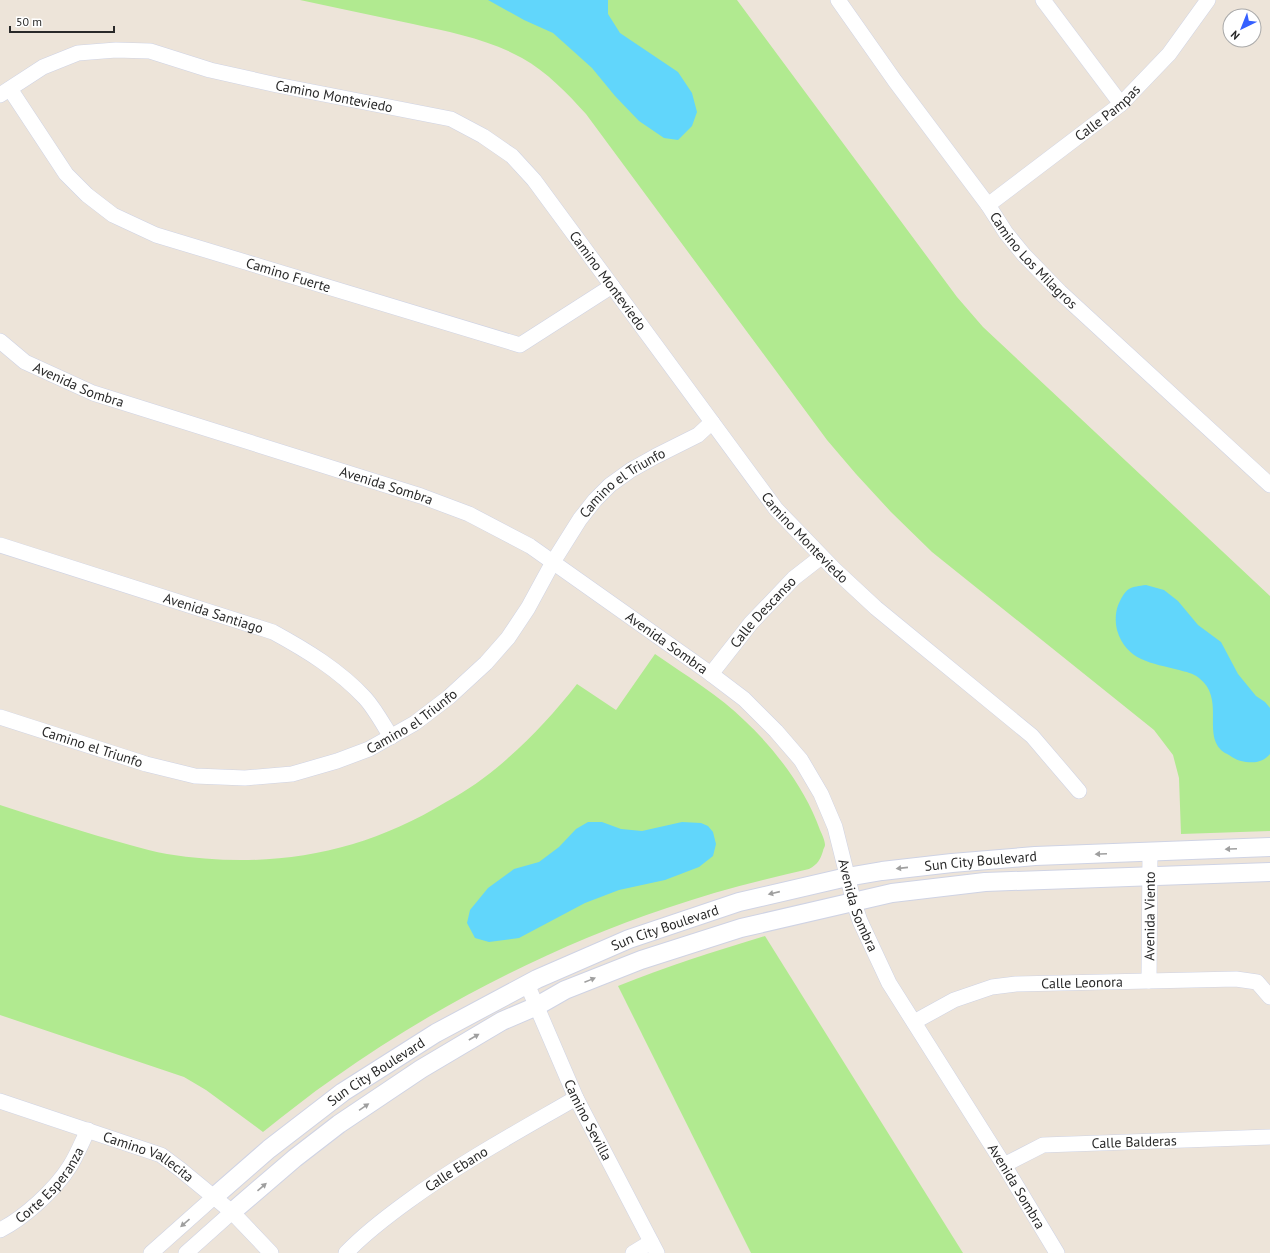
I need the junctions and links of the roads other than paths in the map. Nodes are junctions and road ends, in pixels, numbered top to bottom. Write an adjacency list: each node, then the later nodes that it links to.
1 (838, 0): 6 (street, Camino Los Milagros)
2 (1042, 0): 5 (street)
3 (1208, 0): 5 (street, Calle Pampas)
4 (5, 92): 7 (street, Camino Monteviedo); 7 (street, Camino Fuerte)
5 (1121, 104): 6 (street, Calle Pampas)
6 (988, 205): 10 (street, Camino Los Milagros)
7 (612, 286): 9 (street, Camino Monteviedo)
8 (0, 341): 13 (street, Avenida Sombra)
9 (712, 422): 12 (street, Camino Monteviedo); 13 (street, Camino el Triunfo)
10 (1270, 485)
11 (0, 545): 16 (street, Avenida Santiago)
12 (822, 557): 14 (street, Calle Descanso); 17 (street, Camino Monteviedo)
13 (553, 562): 14 (street, Avenida Sombra); 16 (street, Camino el Triunfo)
14 (711, 674): 21 (street, Avenida Sombra)
15 (0, 717): 16 (street, Camino el Triunfo)
16 (391, 737)
17 (1080, 791)
18 (1270, 848): 19 (street, Sun City Boulevard, one-way to 19)
19 (1150, 852): 21 (street, Sun City Boulevard, one-way to 21); 22 (street, Avenida Viento)
20 (1270, 872): 22 (street, Sun City Boulevard)
21 (847, 877): 23 (street, Avenida Sombra); 25 (street, Sun City Boulevard, one-way to 25)
22 (1150, 877): 23 (street, Sun City Boulevard); 24 (street, Avenida Viento)
23 (854, 902): 27 (street, Sun City Boulevard, one-way to 23); 28 (street, Avenida Sombra)
24 (1149, 981): 26 (street, Calle Leonora); 28 (street, Calle Leonora)
25 (527, 984): 27 (street, Camino Sevilla); 34 (street, Sun City Boulevard)
26 (1270, 998)
27 (537, 1006): 29 (street, Camino Sevilla); 35 (street, Sun City Boulevard, one-way to 27)
28 (914, 1022): 33 (street, Avenida Sombra)
29 (576, 1098): 37 (street, Camino Sevilla); 41 (street, Calle Ebano)
30 (0, 1100): 31 (street, Camino Vallecita)
31 (88, 1130): 34 (street, Camino Vallecita); 36 (street, Corte Esperanza)
32 (1270, 1137): 33 (street, Calle Balderas)
33 (1004, 1165): 43 (street, Avenida Sombra)
34 (214, 1197): 35 (street, Camino Vallecita); 38 (street, Sun City Boulevard, one-way to 38)
35 (232, 1212): 39 (street, Sun City Boulevard); 40 (street, Camino Vallecita)
36 (0, 1230)
37 (654, 1247): 42 (street)
38 (151, 1253)
39 (186, 1253)
40 (271, 1253)
41 (346, 1253)
42 (633, 1253)
43 (1057, 1253)

